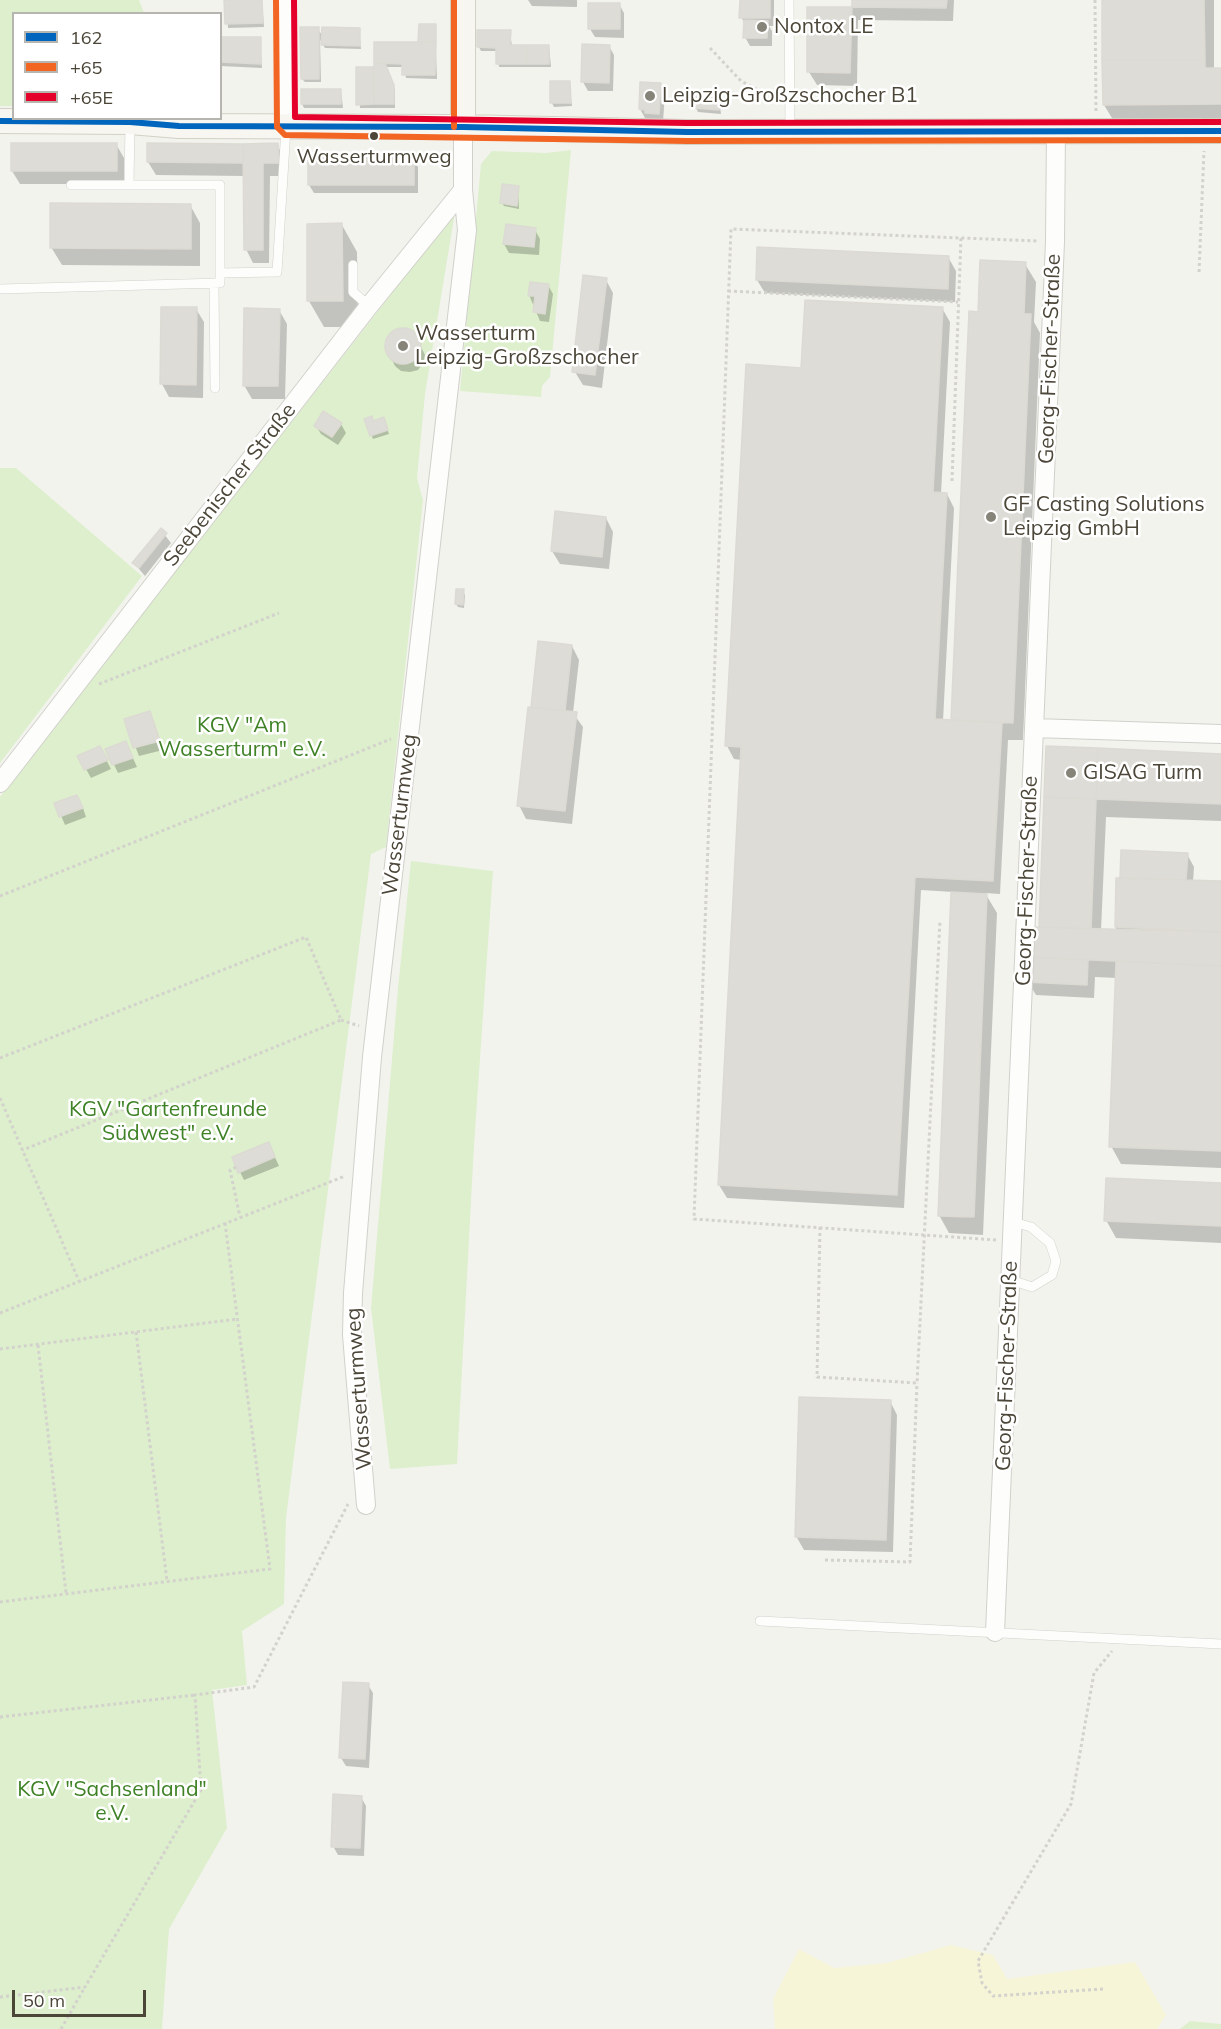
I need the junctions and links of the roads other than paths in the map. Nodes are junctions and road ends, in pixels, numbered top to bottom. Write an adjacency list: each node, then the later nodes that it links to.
1 (285, 0): 6 (street)
2 (463, 0): 7 (main road)
3 (789, 0): 8 (lane)
4 (0, 121): 5 (main road)
5 (130, 122): 6 (main road); 12 (lane)
6 (286, 126): 7 (main road); 15 (lane)
7 (464, 127): 8 (main road); 13 (street, Wasserturmweg)
8 (790, 130): 9 (main road)
9 (1056, 130): 10 (main road); 20 (street, Georg-Fischer-Straße)
10 (1213, 130)
11 (71, 185): 12 (lane)
12 (129, 185): 15 (lane)
13 (463, 190): 18 (street, Seebenischer Straße); 25 (street, Wasserturmweg)
14 (353, 265): 18 (lane)
15 (220, 273): 16 (lane)
16 (214, 284): 17 (lane); 19 (lane)
17 (0, 289)
18 (369, 306): 22 (street, Seebenischer Straße)
19 (214, 387)
20 (1034, 728): 21 (street); 23 (street, Georg-Fischer-Straße)
21 (1221, 734)
22 (0, 783)
23 (1013, 1222): 24 (street, Georg-Fischer-Straße); 24 (lane)
24 (1011, 1280): 27 (street, Georg-Fischer-Straße)
25 (357, 1504)
26 (760, 1621): 27 (lane)
27 (995, 1632): 28 (lane)
28 (1221, 1644)

